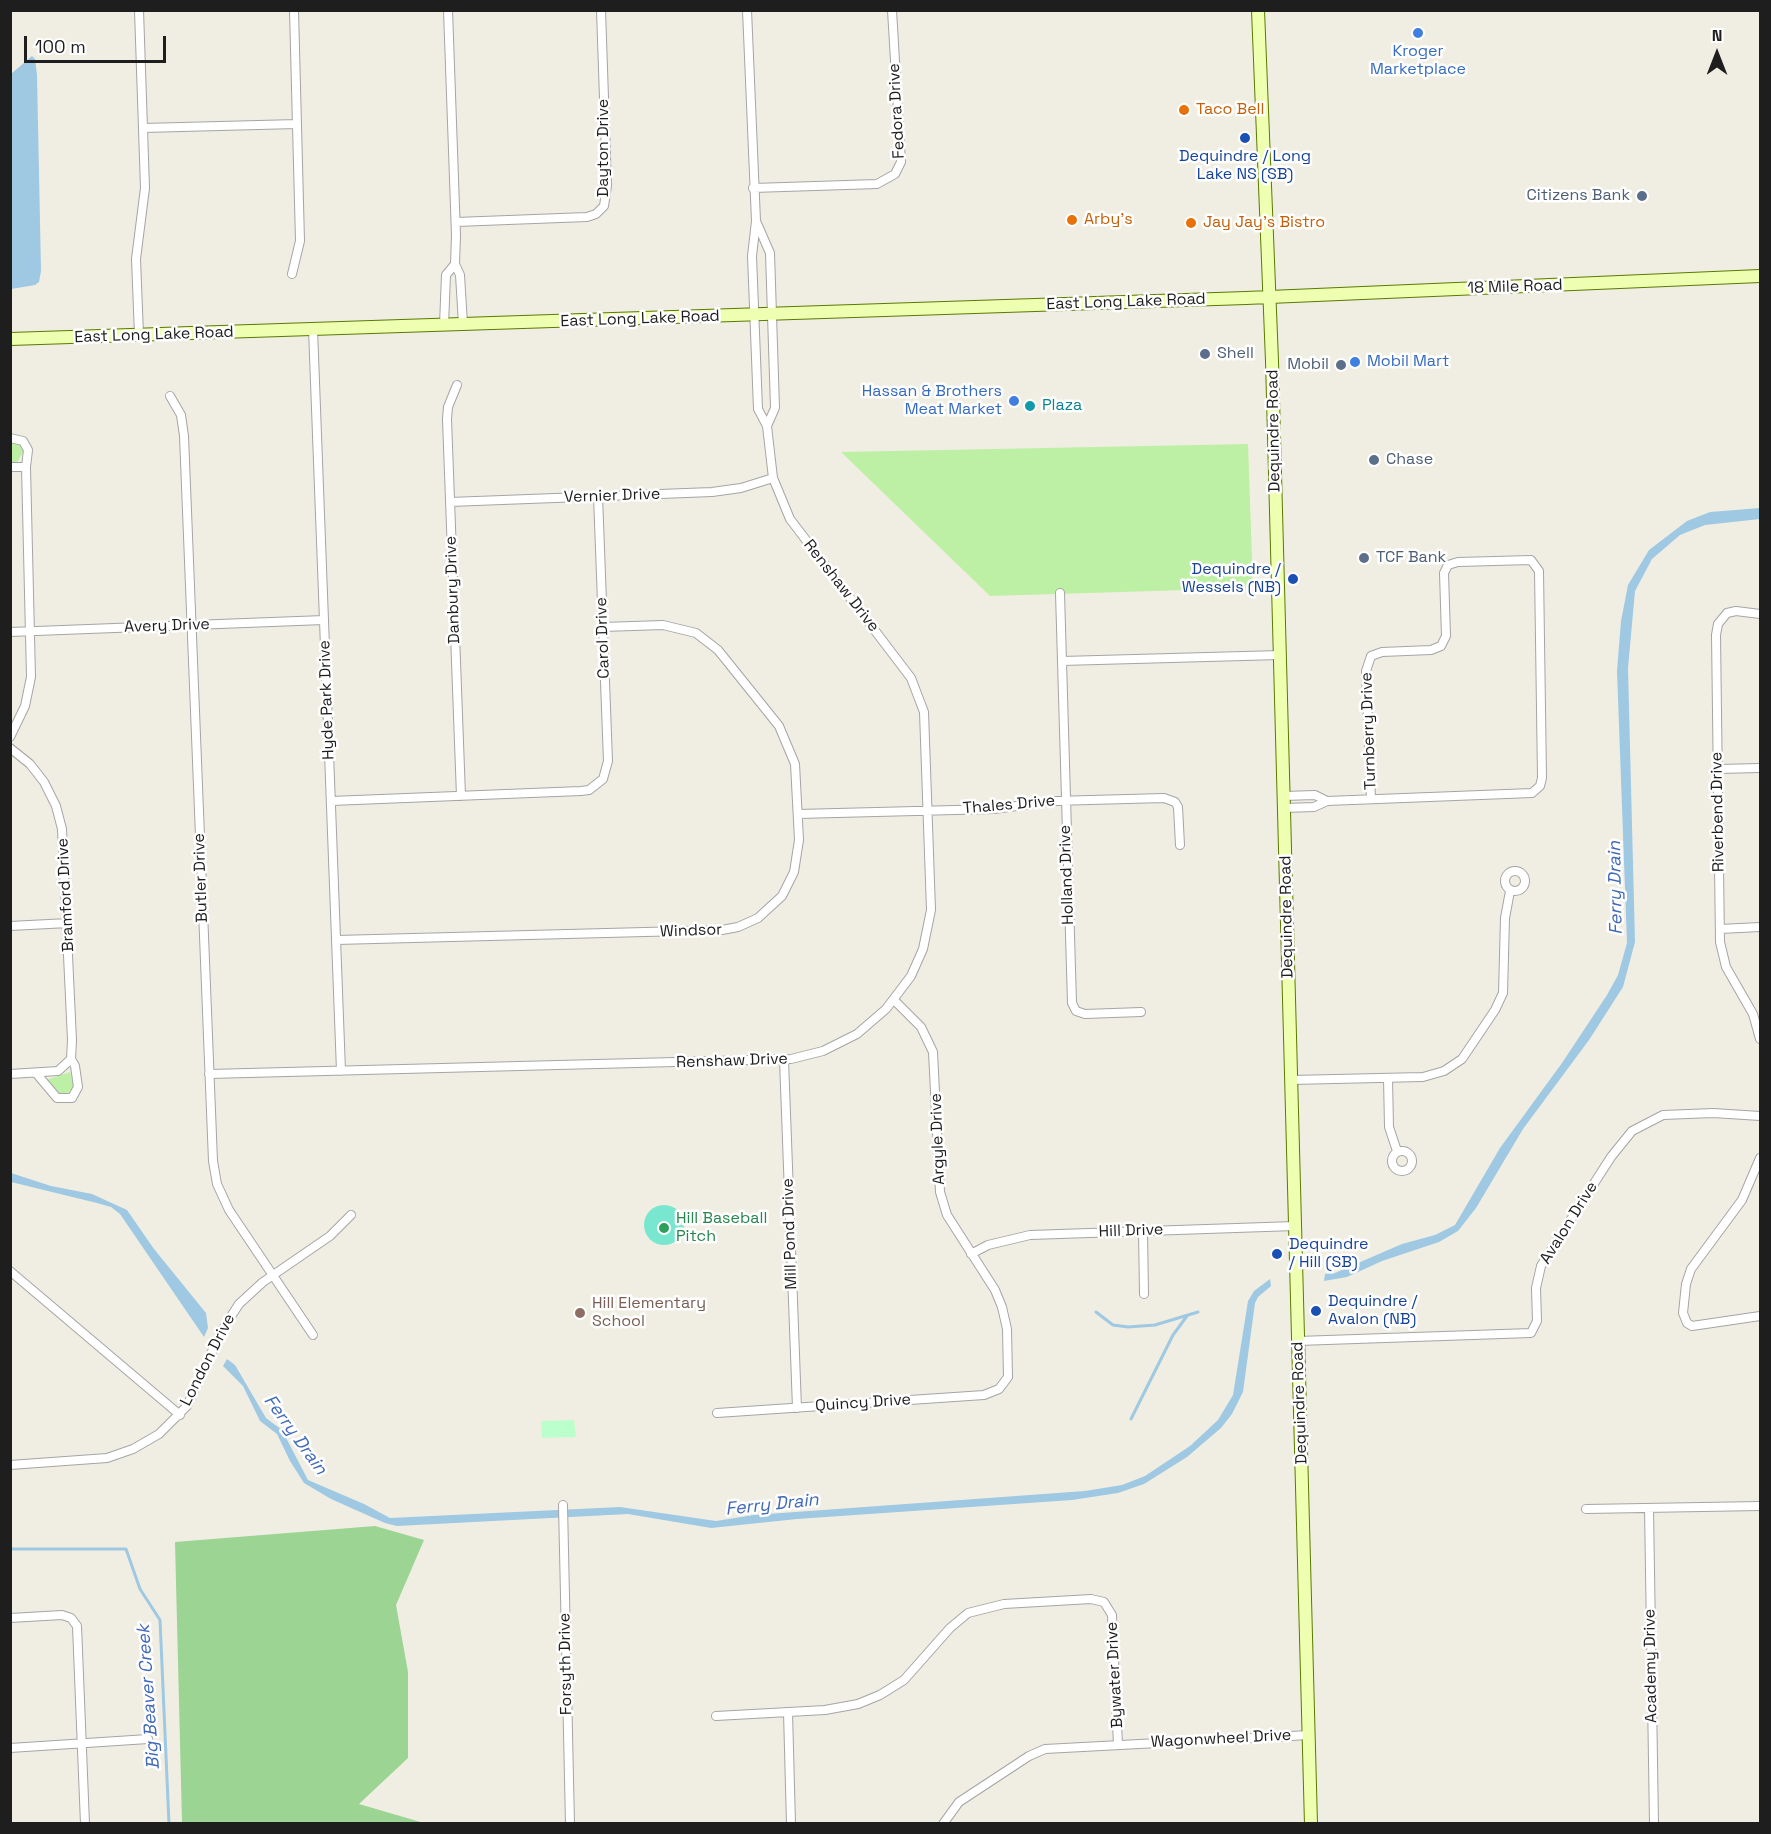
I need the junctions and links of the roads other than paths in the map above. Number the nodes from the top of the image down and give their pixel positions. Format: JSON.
{"nodes":[{"id":1,"x":139,"y":10,"type":"edge"},
{"id":2,"x":294,"y":10,"type":"edge"},
{"id":3,"x":448,"y":10,"type":"edge"},
{"id":4,"x":601,"y":10,"type":"edge"},
{"id":5,"x":747,"y":10,"type":"edge"},
{"id":6,"x":892,"y":10,"type":"edge"},
{"id":7,"x":1258,"y":10,"type":"edge"},
{"id":8,"x":297,"y":124,"type":"junction"},
{"id":9,"x":143,"y":128,"type":"junction"},
{"id":10,"x":753,"y":188,"type":"junction"},
{"id":11,"x":756,"y":221,"type":"junction"},
{"id":12,"x":456,"y":222,"type":"junction"},
{"id":13,"x":455,"y":264,"type":"junction"},
{"id":14,"x":292,"y":274,"type":"dead end"},
{"id":15,"x":1761,"y":276,"type":"edge"},
{"id":16,"x":1270,"y":297,"type":"junction"},
{"id":17,"x":772,"y":314,"type":"junction"},
{"id":18,"x":754,"y":315,"type":"junction"},
{"id":19,"x":463,"y":324,"type":"junction"},
{"id":20,"x":444,"y":325,"type":"junction"},
{"id":21,"x":313,"y":329,"type":"junction"},
{"id":22,"x":139,"y":335,"type":"junction"},
{"id":23,"x":10,"y":339,"type":"edge"},
{"id":24,"x":458,"y":385,"type":"dead end"},
{"id":25,"x":170,"y":396,"type":"dead end"},
{"id":26,"x":767,"y":426,"type":"junction"},
{"id":27,"x":10,"y":438,"type":"edge"},
{"id":28,"x":26,"y":467,"type":"junction"},
{"id":29,"x":10,"y":468,"type":"edge"},
{"id":30,"x":773,"y":478,"type":"junction"},
{"id":31,"x":598,"y":496,"type":"junction"},
{"id":32,"x":450,"y":502,"type":"junction"},
{"id":33,"x":1060,"y":593,"type":"dead end"},
{"id":34,"x":1761,"y":614,"type":"edge"},
{"id":35,"x":324,"y":620,"type":"junction"},
{"id":36,"x":192,"y":625,"type":"junction"},
{"id":37,"x":603,"y":627,"type":"junction"},
{"id":38,"x":31,"y":631,"type":"junction"},
{"id":39,"x":10,"y":632,"type":"edge"},
{"id":40,"x":1280,"y":656,"type":"junction"},
{"id":41,"x":1062,"y":661,"type":"junction"},
{"id":42,"x":10,"y":737,"type":"edge"},
{"id":43,"x":10,"y":748,"type":"edge"},
{"id":44,"x":1761,"y":768,"type":"edge"},
{"id":45,"x":1718,"y":769,"type":"junction"},
{"id":46,"x":461,"y":796,"type":"junction"},
{"id":47,"x":1371,"y":799,"type":"junction"},
{"id":48,"x":331,"y":801,"type":"junction"},
{"id":49,"x":1065,"y":801,"type":"junction"},
{"id":50,"x":1284,"y":802,"type":"junction"},
{"id":51,"x":929,"y":811,"type":"junction"},
{"id":52,"x":798,"y":814,"type":"junction"},
{"id":53,"x":1180,"y":845,"type":"dead end"},
{"id":54,"x":1510,"y":891,"type":"dead end"},
{"id":55,"x":68,"y":923,"type":"junction"},
{"id":56,"x":10,"y":926,"type":"edge"},
{"id":57,"x":1761,"y":927,"type":"edge"},
{"id":58,"x":1720,"y":929,"type":"junction"},
{"id":59,"x":336,"y":940,"type":"junction"},
{"id":60,"x":894,"y":1000,"type":"junction"},
{"id":61,"x":1141,"y":1012,"type":"dead end"},
{"id":62,"x":1761,"y":1039,"type":"edge"},
{"id":63,"x":71,"y":1059,"type":"junction"},
{"id":64,"x":784,"y":1060,"type":"junction"},
{"id":65,"x":341,"y":1071,"type":"junction"},
{"id":66,"x":36,"y":1073,"type":"junction"},
{"id":67,"x":10,"y":1074,"type":"edge"},
{"id":68,"x":209,"y":1074,"type":"junction"},
{"id":69,"x":1388,"y":1078,"type":"junction"},
{"id":70,"x":1291,"y":1080,"type":"junction"},
{"id":71,"x":1761,"y":1116,"type":"edge"},
{"id":72,"x":1397,"y":1151,"type":"dead end"},
{"id":73,"x":1761,"y":1158,"type":"edge"},
{"id":74,"x":351,"y":1215,"type":"dead end"},
{"id":75,"x":1295,"y":1226,"type":"junction"},
{"id":76,"x":1143,"y":1231,"type":"junction"},
{"id":77,"x":971,"y":1254,"type":"junction"},
{"id":78,"x":10,"y":1271,"type":"edge"},
{"id":79,"x":272,"y":1276,"type":"junction"},
{"id":80,"x":1144,"y":1294,"type":"dead end"},
{"id":81,"x":1761,"y":1316,"type":"edge"},
{"id":82,"x":314,"y":1335,"type":"dead end"},
{"id":83,"x":1298,"y":1341,"type":"junction"},
{"id":84,"x":1005,"y":1382,"type":"joint"},
{"id":85,"x":797,"y":1408,"type":"junction"},
{"id":86,"x":717,"y":1413,"type":"dead end"},
{"id":87,"x":180,"y":1415,"type":"junction"},
{"id":88,"x":10,"y":1465,"type":"edge"},
{"id":89,"x":563,"y":1506,"type":"dead end"},
{"id":90,"x":1761,"y":1506,"type":"edge"},
{"id":91,"x":1649,"y":1508,"type":"junction"},
{"id":92,"x":1586,"y":1509,"type":"dead end"},
{"id":93,"x":10,"y":1618,"type":"edge"},
{"id":94,"x":788,"y":1712,"type":"junction"},
{"id":95,"x":716,"y":1716,"type":"dead end"},
{"id":96,"x":1309,"y":1735,"type":"junction"},
{"id":97,"x":148,"y":1739,"type":"dead end"},
{"id":98,"x":82,"y":1743,"type":"junction"},
{"id":99,"x":1118,"y":1744,"type":"junction"},
{"id":100,"x":10,"y":1748,"type":"edge"},
{"id":101,"x":85,"y":1824,"type":"edge"},
{"id":102,"x":570,"y":1824,"type":"edge"},
{"id":103,"x":791,"y":1824,"type":"edge"},
{"id":104,"x":943,"y":1824,"type":"edge"},
{"id":105,"x":1311,"y":1824,"type":"edge"},
{"id":106,"x":1654,"y":1824,"type":"edge"}],
"edges":[{"from":1,"to":9,"type":"street"},
{"from":2,"to":8,"type":"street"},
{"from":3,"to":12,"type":"street"},
{"from":4,"to":12,"type":"street","name":"Dayton Drive"},
{"from":5,"to":10,"type":"street","name":"Renshaw Drive"},
{"from":6,"to":10,"type":"street","name":"Fedora Drive"},
{"from":7,"to":16,"type":"main road","name":"Dequindre Road"},
{"from":8,"to":9,"type":"street"},
{"from":8,"to":14,"type":"street"},
{"from":9,"to":22,"type":"street"},
{"from":10,"to":11,"type":"street","name":"Renshaw Drive"},
{"from":11,"to":17,"type":"street","name":"Renshaw Drive"},
{"from":11,"to":18,"type":"street","name":"Renshaw Drive"},
{"from":12,"to":13,"type":"street"},
{"from":13,"to":19,"type":"street"},
{"from":13,"to":20,"type":"street"},
{"from":15,"to":16,"type":"main road","name":"18 Mile Road"},
{"from":16,"to":17,"type":"main road","name":"East Long Lake Road"},
{"from":16,"to":40,"type":"main road","name":"Dequindre Road"},
{"from":17,"to":18,"type":"main road","name":"East Long Lake Road"},
{"from":17,"to":26,"type":"street","name":"Renshaw Drive"},
{"from":18,"to":19,"type":"main road","name":"East Long Lake Road"},
{"from":18,"to":26,"type":"street","name":"Renshaw Drive"},
{"from":19,"to":20,"type":"main road","name":"East Long Lake Road"},
{"from":20,"to":21,"type":"main road","name":"East Long Lake Road"},
{"from":21,"to":22,"type":"main road","name":"East Long Lake Road"},
{"from":21,"to":35,"type":"street","name":"Hyde Park Drive"},
{"from":22,"to":23,"type":"main road","name":"East Long Lake Road"},
{"from":24,"to":32,"type":"street","name":"Danbury Drive"},
{"from":25,"to":36,"type":"street","name":"Butler Drive"},
{"from":26,"to":30,"type":"street","name":"Renshaw Drive"},
{"from":27,"to":28,"type":"street"},
{"from":28,"to":29,"type":"street"},
{"from":28,"to":38,"type":"street"},
{"from":30,"to":31,"type":"street","name":"Vernier Drive"},
{"from":30,"to":51,"type":"street","name":"Renshaw Drive"},
{"from":31,"to":32,"type":"street","name":"Vernier Drive"},
{"from":31,"to":37,"type":"street","name":"Carol Drive"},
{"from":32,"to":46,"type":"street","name":"Danbury Drive"},
{"from":33,"to":41,"type":"street","name":"Holland Drive"},
{"from":34,"to":45,"type":"street","name":"Riverbend Drive"},
{"from":35,"to":36,"type":"street","name":"Avery Drive"},
{"from":35,"to":48,"type":"street","name":"Hyde Park Drive"},
{"from":36,"to":38,"type":"street","name":"Avery Drive"},
{"from":36,"to":68,"type":"street","name":"Butler Drive"},
{"from":37,"to":46,"type":"street","name":"Carol Drive"},
{"from":37,"to":52,"type":"street","name":"Windsor"},
{"from":38,"to":39,"type":"street","name":"Avery Drive"},
{"from":38,"to":42,"type":"street"},
{"from":40,"to":41,"type":"street"},
{"from":40,"to":50,"type":"main road","name":"Dequindre Road"},
{"from":41,"to":49,"type":"street","name":"Holland Drive"},
{"from":43,"to":55,"type":"street","name":"Bramford Drive"},
{"from":44,"to":45,"type":"street"},
{"from":45,"to":58,"type":"street","name":"Riverbend Drive"},
{"from":46,"to":48,"type":"street"},
{"from":47,"to":47,"type":"street","name":"Turnberry Drive"},
{"from":47,"to":50,"type":"street"},
{"from":48,"to":59,"type":"street","name":"Hyde Park Drive"},
{"from":49,"to":51,"type":"street","name":"Thales Drive"},
{"from":49,"to":53,"type":"street","name":"Thales Drive"},
{"from":49,"to":61,"type":"street","name":"Holland Drive"},
{"from":50,"to":70,"type":"main road","name":"Dequindre Road"},
{"from":51,"to":52,"type":"street","name":"Thales Drive"},
{"from":51,"to":60,"type":"street","name":"Renshaw Drive"},
{"from":52,"to":59,"type":"street","name":"Windsor"},
{"from":54,"to":69,"type":"street"},
{"from":55,"to":56,"type":"street"},
{"from":55,"to":63,"type":"street","name":"Bramford Drive"},
{"from":57,"to":58,"type":"street"},
{"from":58,"to":62,"type":"street","name":"Riverbend Drive"},
{"from":59,"to":65,"type":"street","name":"Hyde Park Drive"},
{"from":60,"to":64,"type":"street","name":"Renshaw Drive"},
{"from":60,"to":77,"type":"street","name":"Argyle Drive"},
{"from":63,"to":66,"type":"street"},
{"from":63,"to":66,"type":"street","name":"Bramford Drive"},
{"from":64,"to":65,"type":"street","name":"Renshaw Drive"},
{"from":64,"to":85,"type":"street","name":"Mill Pond Drive"},
{"from":65,"to":68,"type":"street","name":"Renshaw Drive"},
{"from":66,"to":67,"type":"street"},
{"from":68,"to":79,"type":"street","name":"Butler Drive"},
{"from":69,"to":70,"type":"street"},
{"from":69,"to":72,"type":"street"},
{"from":70,"to":75,"type":"main road","name":"Dequindre Road"},
{"from":71,"to":83,"type":"street","name":"Avalon Drive"},
{"from":73,"to":81,"type":"street"},
{"from":74,"to":79,"type":"street","name":"London Drive"},
{"from":75,"to":76,"type":"street","name":"Hill Drive"},
{"from":75,"to":83,"type":"main road","name":"Dequindre Road"},
{"from":76,"to":77,"type":"street","name":"Hill Drive"},
{"from":76,"to":80,"type":"street"},
{"from":77,"to":84,"type":"street","name":"Argyle Drive"},
{"from":78,"to":87,"type":"street"},
{"from":79,"to":82,"type":"street","name":"Butler Drive"},
{"from":79,"to":87,"type":"street","name":"London Drive"},
{"from":83,"to":96,"type":"main road","name":"Dequindre Road"},
{"from":84,"to":85,"type":"street","name":"Quincy Drive"},
{"from":85,"to":86,"type":"street","name":"Quincy Drive"},
{"from":87,"to":88,"type":"street","name":"London Drive"},
{"from":89,"to":102,"type":"street","name":"Forsyth Drive"},
{"from":90,"to":91,"type":"street"},
{"from":91,"to":92,"type":"street"},
{"from":91,"to":106,"type":"street","name":"Academy Drive"},
{"from":93,"to":98,"type":"street"},
{"from":94,"to":95,"type":"street","name":"Bywater Drive"},
{"from":94,"to":99,"type":"street","name":"Bywater Drive"},
{"from":94,"to":103,"type":"street"},
{"from":96,"to":99,"type":"street","name":"Wagonwheel Drive"},
{"from":96,"to":105,"type":"main road","name":"Dequindre Road"},
{"from":97,"to":98,"type":"street"},
{"from":98,"to":100,"type":"street"},
{"from":98,"to":101,"type":"street"},
{"from":99,"to":104,"type":"street","name":"Wagonwheel Drive"}]}
